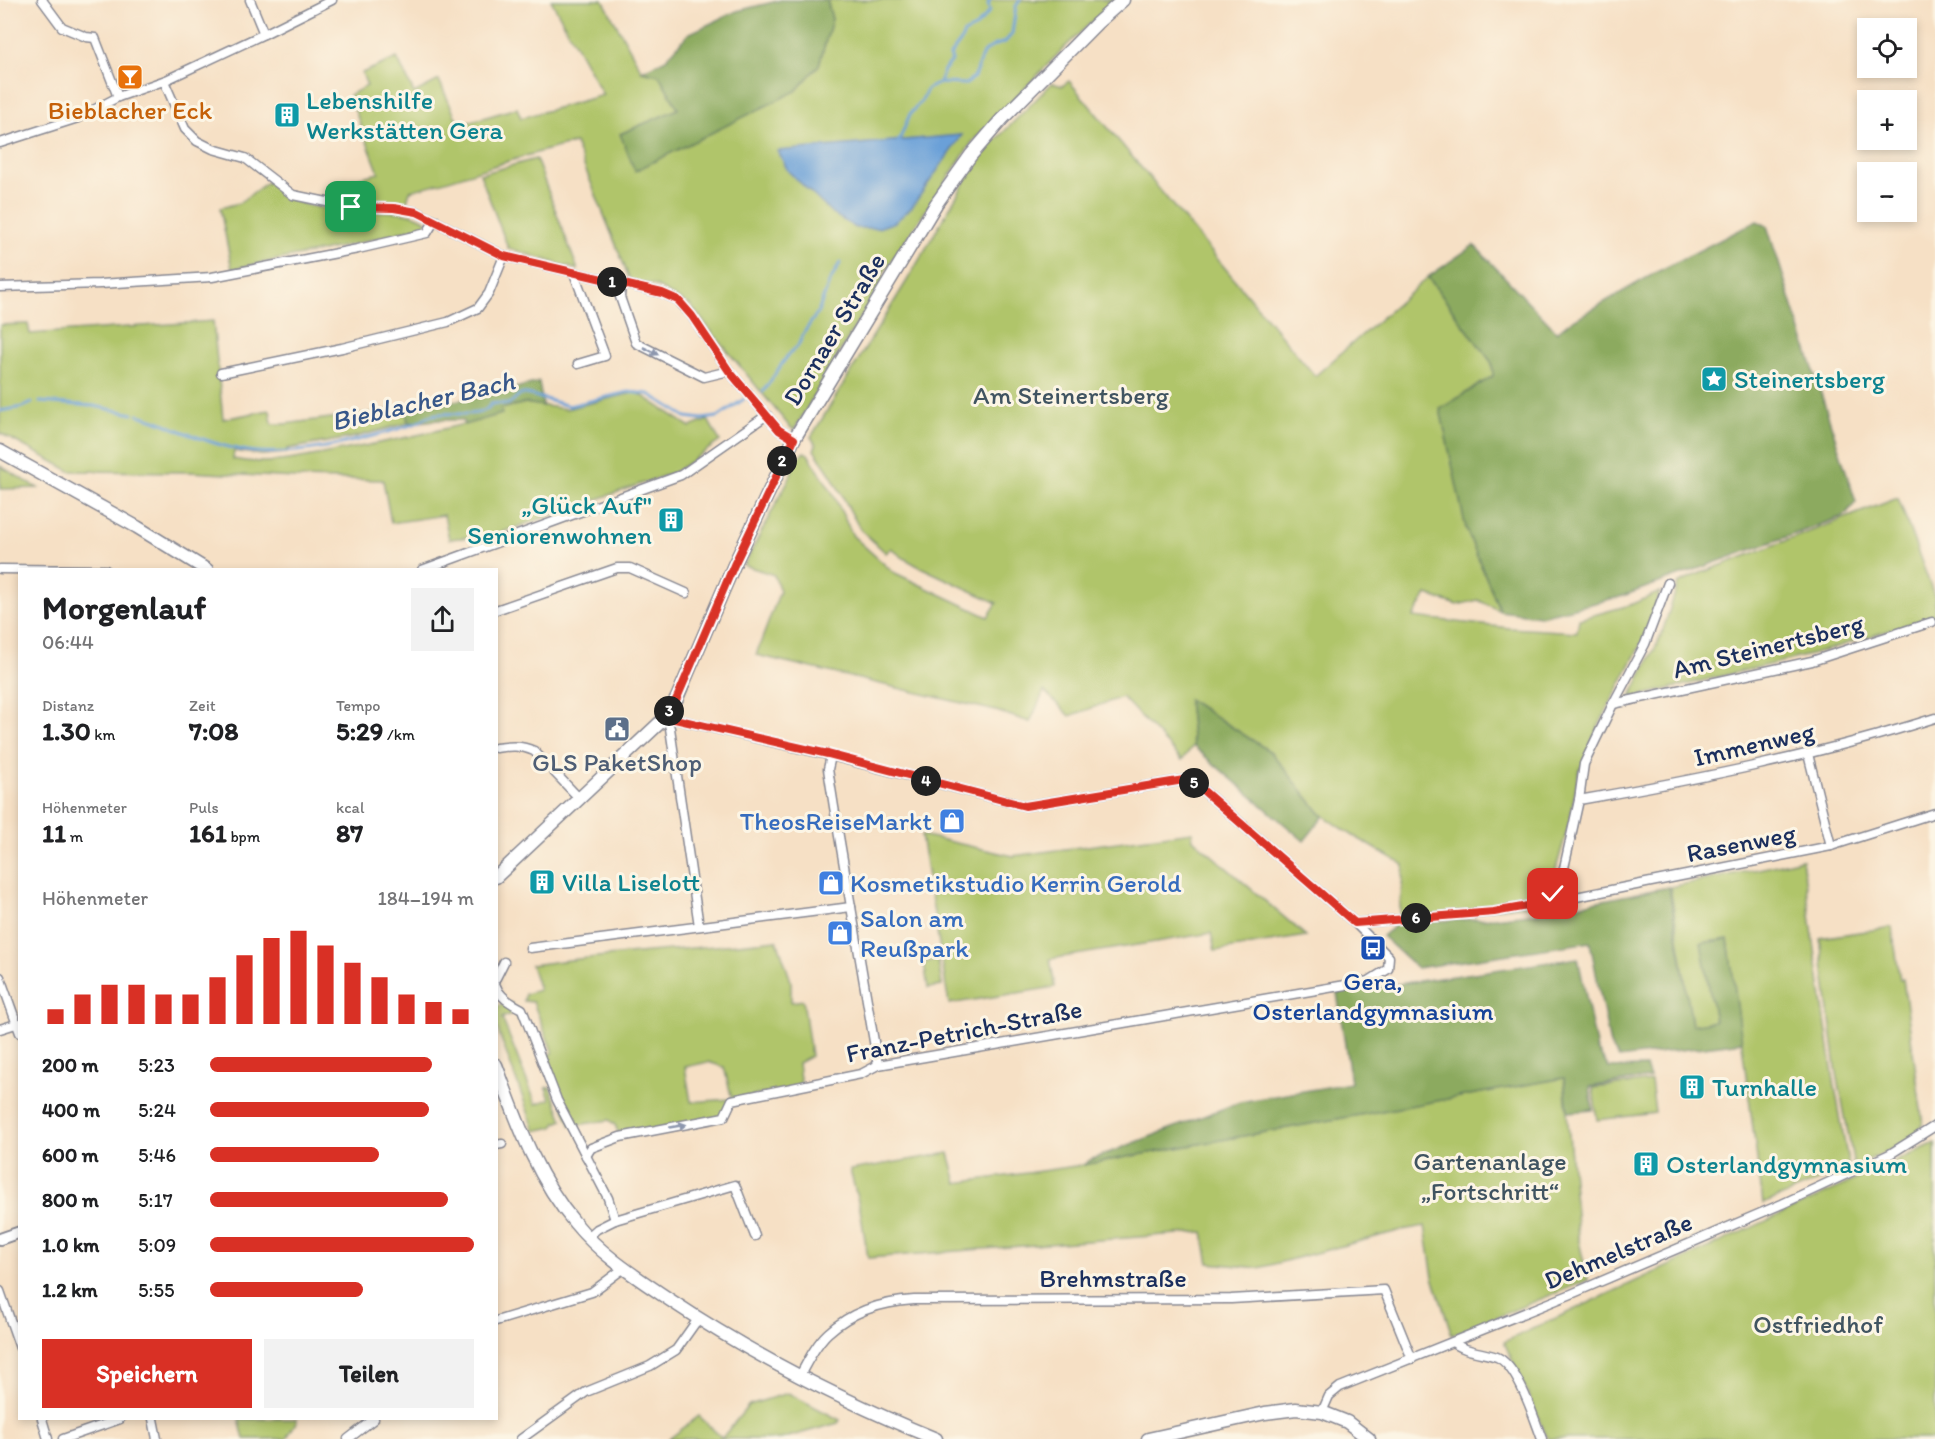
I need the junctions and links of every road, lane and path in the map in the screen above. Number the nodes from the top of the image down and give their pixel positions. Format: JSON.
{"nodes":[{"id":1,"x":42,"y":0,"type":"edge"},
{"id":2,"x":250,"y":0,"type":"edge"},
{"id":3,"x":332,"y":0,"type":"edge"},
{"id":4,"x":1124,"y":0,"type":"edge"},
{"id":5,"x":264,"y":34,"type":"junction"},
{"id":6,"x":164,"y":81,"type":"junction"},
{"id":7,"x":118,"y":98,"type":"junction"},
{"id":8,"x":0,"y":143,"type":"edge"},
{"id":9,"x":435,"y":220,"type":"junction"},
{"id":10,"x":504,"y":256,"type":"junction"},
{"id":11,"x":574,"y":273,"type":"junction"},
{"id":12,"x":621,"y":284,"type":"junction"},
{"id":13,"x":0,"y":287,"type":"edge"},
{"id":14,"x":578,"y":364,"type":"dead end"},
{"id":15,"x":729,"y":371,"type":"junction"},
{"id":16,"x":220,"y":373,"type":"dead end"},
{"id":17,"x":766,"y":415,"type":"junction"},
{"id":18,"x":794,"y":439,"type":"junction"},
{"id":19,"x":0,"y":451,"type":"edge"},
{"id":20,"x":204,"y":568,"type":"edge"},
{"id":21,"x":428,"y":568,"type":"edge"},
{"id":22,"x":0,"y":570,"type":"edge"},
{"id":23,"x":18,"y":570,"type":"edge"},
{"id":24,"x":1668,"y":583,"type":"dead end"},
{"id":25,"x":686,"y":592,"type":"dead end"},
{"id":26,"x":498,"y":609,"type":"edge"},
{"id":27,"x":1932,"y":622,"type":"dead end"},
{"id":28,"x":1613,"y":704,"type":"junction"},
{"id":29,"x":666,"y":717,"type":"junction"},
{"id":30,"x":1935,"y":718,"type":"edge"},
{"id":31,"x":498,"y":748,"type":"edge"},
{"id":32,"x":1808,"y":754,"type":"junction"},
{"id":33,"x":831,"y":756,"type":"junction"},
{"id":34,"x":579,"y":798,"type":"junction"},
{"id":35,"x":1579,"y":800,"type":"junction"},
{"id":36,"x":1935,"y":813,"type":"edge"},
{"id":37,"x":1831,"y":846,"type":"junction"},
{"id":38,"x":498,"y":875,"type":"edge"},
{"id":39,"x":1553,"y":894,"type":"junction"},
{"id":40,"x":851,"y":907,"type":"junction"},
{"id":41,"x":1355,"y":923,"type":"junction"},
{"id":42,"x":699,"y":926,"type":"junction"},
{"id":43,"x":530,"y":948,"type":"dead end"},
{"id":44,"x":504,"y":962,"type":"dead end"},
{"id":45,"x":498,"y":974,"type":"edge"},
{"id":46,"x":0,"y":977,"type":"edge"},
{"id":47,"x":498,"y":992,"type":"edge"},
{"id":48,"x":18,"y":1026,"type":"edge"},
{"id":49,"x":0,"y":1029,"type":"edge"},
{"id":50,"x":878,"y":1065,"type":"junction"},
{"id":51,"x":498,"y":1070,"type":"edge"},
{"id":52,"x":1935,"y":1126,"type":"edge"},
{"id":53,"x":586,"y":1156,"type":"junction"},
{"id":54,"x":615,"y":1220,"type":"junction"},
{"id":55,"x":18,"y":1233,"type":"edge"},
{"id":56,"x":755,"y":1236,"type":"dead end"},
{"id":57,"x":588,"y":1237,"type":"junction"},
{"id":58,"x":0,"y":1239,"type":"edge"},
{"id":59,"x":624,"y":1268,"type":"junction"},
{"id":60,"x":0,"y":1291,"type":"edge"},
{"id":61,"x":698,"y":1319,"type":"junction"},
{"id":62,"x":498,"y":1320,"type":"edge"},
{"id":63,"x":18,"y":1342,"type":"edge"},
{"id":64,"x":1453,"y":1342,"type":"junction"},
{"id":65,"x":1412,"y":1359,"type":"junction"},
{"id":66,"x":799,"y":1377,"type":"junction"},
{"id":67,"x":1322,"y":1412,"type":"junction"},
{"id":68,"x":42,"y":1420,"type":"edge"},
{"id":69,"x":117,"y":1420,"type":"edge"},
{"id":70,"x":153,"y":1420,"type":"edge"},
{"id":71,"x":373,"y":1420,"type":"edge"},
{"id":72,"x":1194,"y":1434,"type":"edge"},
{"id":73,"x":48,"y":1439,"type":"edge"},
{"id":74,"x":63,"y":1439,"type":"edge"},
{"id":75,"x":157,"y":1439,"type":"edge"},
{"id":76,"x":348,"y":1439,"type":"edge"},
{"id":77,"x":521,"y":1439,"type":"edge"},
{"id":78,"x":936,"y":1439,"type":"edge"},
{"id":79,"x":1148,"y":1439,"type":"edge"},
{"id":80,"x":1369,"y":1439,"type":"edge"},
{"id":81,"x":1542,"y":1439,"type":"edge"}],
"edges":[{"from":1,"to":7,"type":"street"},
{"from":2,"to":5,"type":"street"},
{"from":3,"to":5,"type":"street"},
{"from":4,"to":18,"type":"main road","name":"Dornaer Straße"},
{"from":5,"to":6,"type":"street"},
{"from":6,"to":7,"type":"street"},
{"from":6,"to":9,"type":"street"},
{"from":7,"to":8,"type":"street"},
{"from":9,"to":10,"type":"street"},
{"from":9,"to":13,"type":"street"},
{"from":10,"to":11,"type":"street"},
{"from":10,"to":16,"type":"street"},
{"from":11,"to":12,"type":"street"},
{"from":11,"to":14,"type":"street"},
{"from":12,"to":15,"type":"street"},
{"from":12,"to":15,"type":"street","one_way":true},
{"from":15,"to":17,"type":"street"},
{"from":17,"to":18,"type":"street"},
{"from":17,"to":21,"type":"street"},
{"from":18,"to":29,"type":"main road","name":"Dornaer Straße"},
{"from":19,"to":20,"type":"main road"},
{"from":22,"to":23,"type":"street"},
{"from":24,"to":28,"type":"street","name":"Am Steinertsberg"},
{"from":25,"to":26,"type":"street"},
{"from":27,"to":28,"type":"street","name":"Am Steinertsberg"},
{"from":28,"to":35,"type":"street","name":"Am Steinertsberg"},
{"from":29,"to":33,"type":"street"},
{"from":29,"to":34,"type":"main road","name":"Dornaer Straße"},
{"from":29,"to":42,"type":"street"},
{"from":30,"to":32,"type":"street","name":"Immenweg"},
{"from":31,"to":34,"type":"street"},
{"from":32,"to":35,"type":"street","name":"Immenweg"},
{"from":32,"to":37,"type":"street"},
{"from":33,"to":40,"type":"street"},
{"from":33,"to":41,"type":"street"},
{"from":34,"to":38,"type":"main road","name":"Dornaer Straße"},
{"from":35,"to":39,"type":"street","name":"Am Steinertsberg"},
{"from":36,"to":37,"type":"street","name":"Rasenweg"},
{"from":37,"to":39,"type":"street","name":"Rasenweg"},
{"from":39,"to":41,"type":"street"},
{"from":40,"to":42,"type":"street"},
{"from":40,"to":50,"type":"street"},
{"from":41,"to":50,"type":"street","name":"Franz-Petrich-Straße"},
{"from":42,"to":43,"type":"street"},
{"from":44,"to":45,"type":"street"},
{"from":46,"to":48,"type":"street"},
{"from":47,"to":53,"type":"street"},
{"from":48,"to":49,"type":"street"},
{"from":53,"to":50,"type":"street","name":"Franz-Petrich-Straße","one_way":true},
{"from":51,"to":57,"type":"main road"},
{"from":52,"to":64,"type":"street","name":"Dehmelstraße"},
{"from":53,"to":54,"type":"street"},
{"from":54,"to":56,"type":"street"},
{"from":54,"to":57,"type":"street"},
{"from":55,"to":58,"type":"street"},
{"from":57,"to":59,"type":"main road"},
{"from":59,"to":61,"type":"main road"},
{"from":59,"to":62,"type":"street"},
{"from":60,"to":63,"type":"street"},
{"from":61,"to":66,"type":"main road"},
{"from":61,"to":77,"type":"street"},
{"from":64,"to":65,"type":"street","name":"Dehmelstraße"},
{"from":64,"to":81,"type":"street"},
{"from":65,"to":66,"type":"street","name":"Brehmstraße"},
{"from":65,"to":67,"type":"street","name":"Dehmelstraße"},
{"from":66,"to":78,"type":"main road"},
{"from":67,"to":72,"type":"main road"},
{"from":67,"to":80,"type":"main road"},
{"from":68,"to":73,"type":"street"},
{"from":69,"to":74,"type":"street"},
{"from":70,"to":75,"type":"street"},
{"from":71,"to":76,"type":"street"},
{"from":72,"to":79,"type":"main road"}]}
